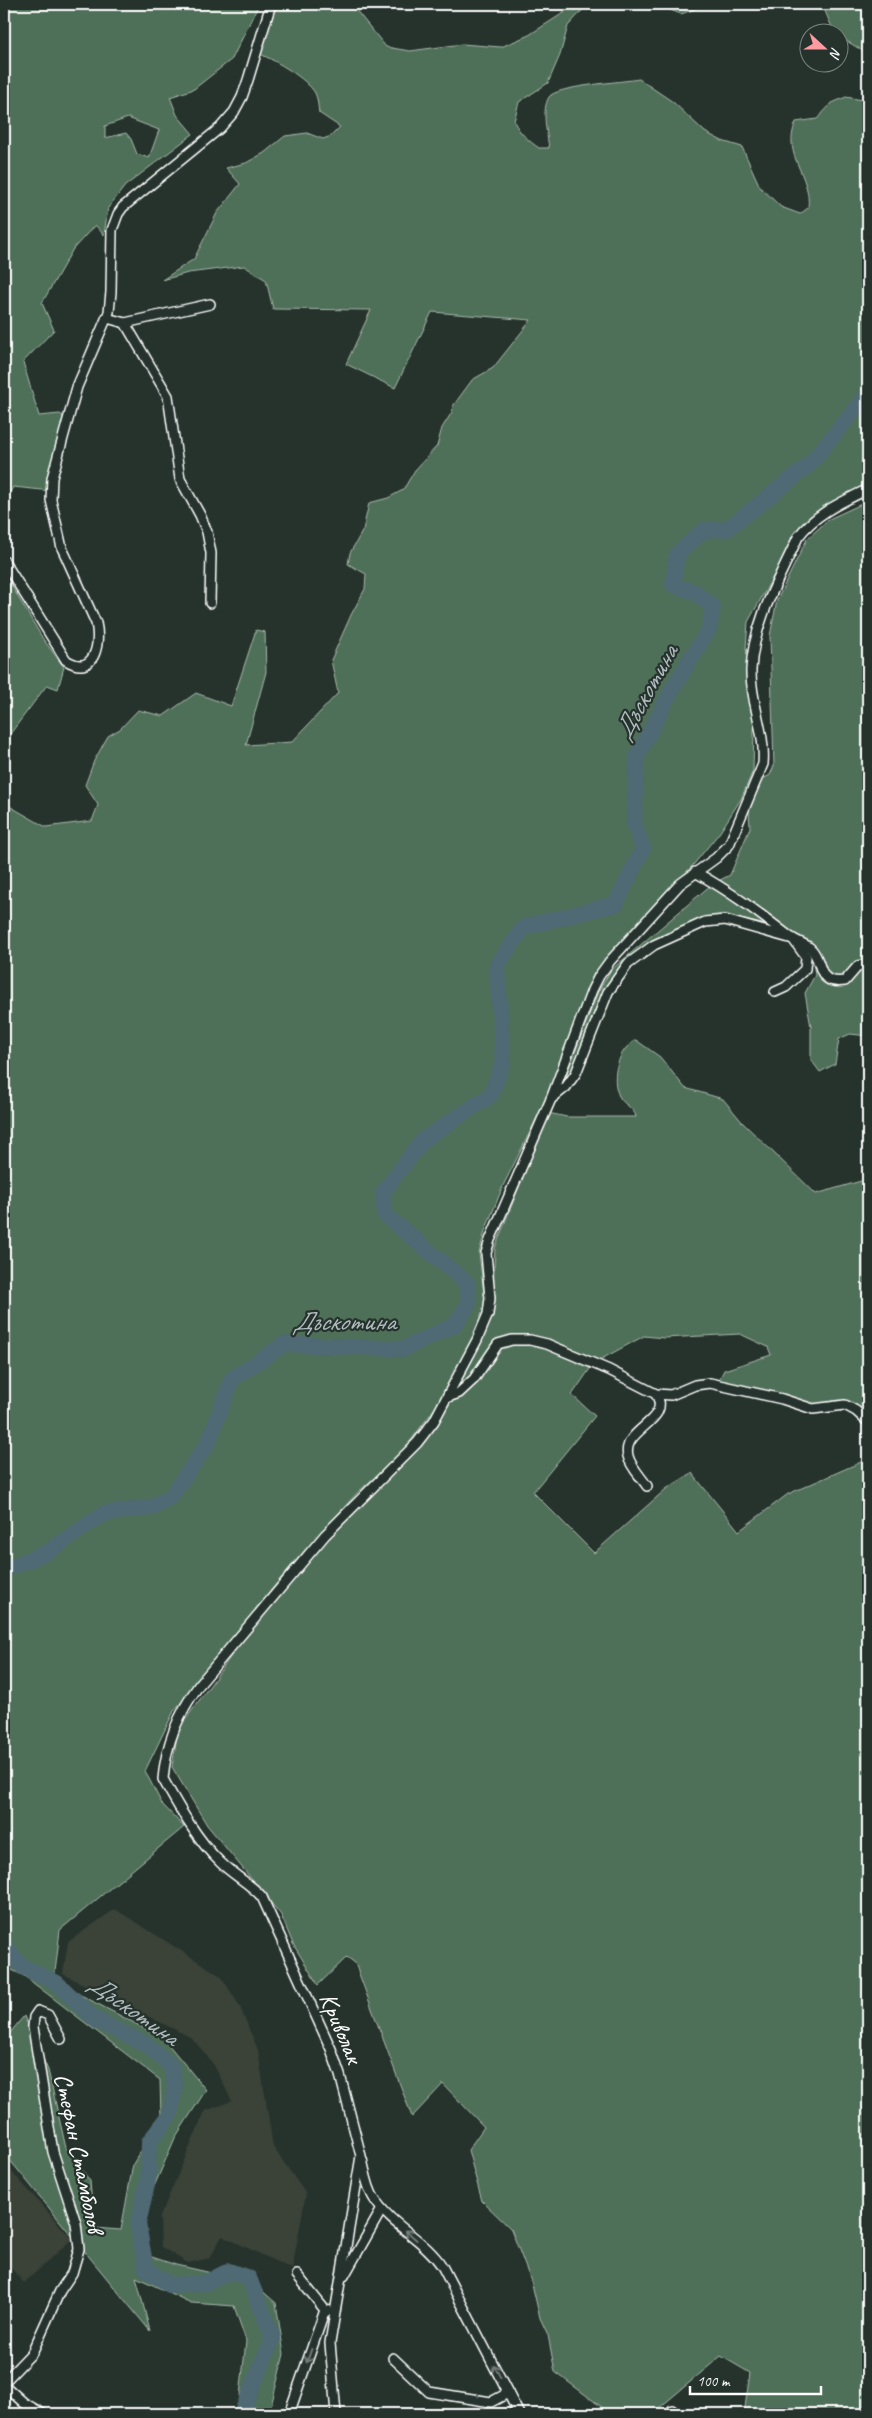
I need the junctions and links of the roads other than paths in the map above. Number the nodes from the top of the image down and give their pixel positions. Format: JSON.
{"nodes":[{"id":1,"x":271,"y":4,"type":"edge"},
{"id":2,"x":210,"y":304,"type":"dead end"},
{"id":3,"x":107,"y":318,"type":"junction"},
{"id":4,"x":125,"y":323,"type":"junction"},
{"id":5,"x":868,"y":489,"type":"edge"},
{"id":6,"x":4,"y":561,"type":"edge"},
{"id":7,"x":210,"y":603,"type":"dead end"},
{"id":8,"x":695,"y":872,"type":"junction"},
{"id":9,"x":793,"y":939,"type":"junction"},
{"id":10,"x":868,"y":964,"type":"edge"},
{"id":11,"x":775,"y":992,"type":"dead end"},
{"id":12,"x":551,"y":1099,"type":"junction"},
{"id":13,"x":656,"y":1394,"type":"junction"},
{"id":14,"x":448,"y":1397,"type":"junction"},
{"id":15,"x":868,"y":1422,"type":"edge"},
{"id":16,"x":647,"y":1486,"type":"dead end"},
{"id":17,"x":61,"y":2039,"type":"dead end"},
{"id":18,"x":361,"y":2156,"type":"junction"},
{"id":19,"x":382,"y":2209,"type":"junction"},
{"id":20,"x":298,"y":2275,"type":"dead end"},
{"id":21,"x":340,"y":2282,"type":"junction"},
{"id":22,"x":325,"y":2310,"type":"junction"},
{"id":23,"x":336,"y":2312,"type":"junction"},
{"id":24,"x":394,"y":2358,"type":"dead end"},
{"id":25,"x":4,"y":2384,"type":"edge"},
{"id":26,"x":508,"y":2393,"type":"junction"},
{"id":27,"x":43,"y":2414,"type":"edge"},
{"id":28,"x":289,"y":2414,"type":"edge"},
{"id":29,"x":336,"y":2414,"type":"edge"},
{"id":30,"x":519,"y":2414,"type":"edge"}],
"edges":[{"from":1,"to":3,"type":"street"},
{"from":2,"to":4,"type":"street"},
{"from":3,"to":4,"type":"street"},
{"from":3,"to":6,"type":"street"},
{"from":4,"to":7,"type":"street"},
{"from":5,"to":8,"type":"street","name":"Криволак"},
{"from":8,"to":9,"type":"street"},
{"from":8,"to":12,"type":"street","name":"Криволак"},
{"from":9,"to":10,"type":"street"},
{"from":9,"to":11,"type":"street"},
{"from":9,"to":12,"type":"street"},
{"from":12,"to":14,"type":"street","name":"Криволак"},
{"from":13,"to":14,"type":"street"},
{"from":13,"to":15,"type":"street"},
{"from":13,"to":16,"type":"street"},
{"from":14,"to":18,"type":"street","name":"Криволак"},
{"from":17,"to":25,"type":"street","name":"Стефан Стамболов"},
{"from":18,"to":19,"type":"street"},
{"from":18,"to":21,"type":"street","name":"Криволак"},
{"from":19,"to":21,"type":"street"},
{"from":26,"to":19,"type":"street","one_way":true},
{"from":20,"to":22,"type":"street"},
{"from":21,"to":23,"type":"street","name":"Криволак"},
{"from":22,"to":23,"type":"street"},
{"from":22,"to":28,"type":"street","one_way":true},
{"from":23,"to":29,"type":"street","name":"Криволак"},
{"from":24,"to":26,"type":"street"},
{"from":25,"to":27,"type":"street"},
{"from":26,"to":30,"type":"street"}]}
